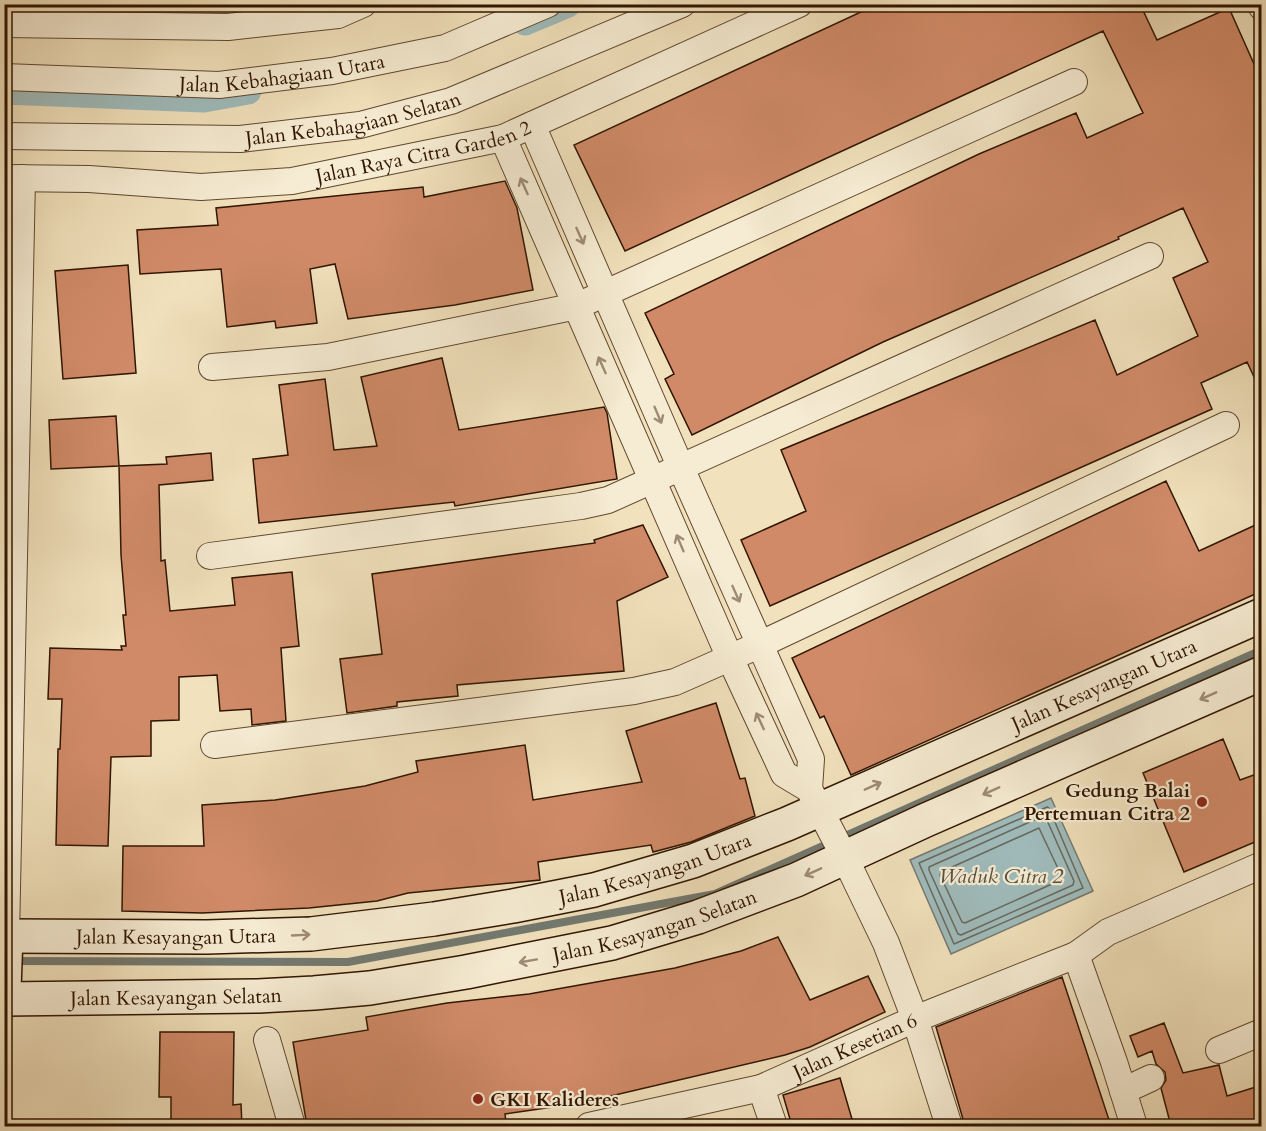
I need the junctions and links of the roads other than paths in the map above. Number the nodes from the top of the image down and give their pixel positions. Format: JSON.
{"nodes":[{"id":1,"x":363,"y":4,"type":"edge"},
{"id":2,"x":548,"y":4,"type":"edge"},
{"id":3,"x":682,"y":4,"type":"edge"},
{"id":4,"x":799,"y":4,"type":"edge"},
{"id":5,"x":4,"y":24,"type":"edge"},
{"id":6,"x":4,"y":77,"type":"edge"},
{"id":7,"x":1074,"y":82,"type":"dead end"},
{"id":8,"x":531,"y":125,"type":"junction"},
{"id":9,"x":4,"y":136,"type":"edge"},
{"id":10,"x":503,"y":138,"type":"junction"},
{"id":11,"x":14,"y":178,"type":"edge"},
{"id":12,"x":1150,"y":256,"type":"dead end"},
{"id":13,"x":605,"y":294,"type":"junction"},
{"id":14,"x":577,"y":306,"type":"junction"},
{"id":15,"x":12,"y":341,"type":"edge"},
{"id":16,"x":212,"y":367,"type":"dead end"},
{"id":17,"x":1226,"y":425,"type":"dead end"},
{"id":18,"x":681,"y":468,"type":"junction"},
{"id":19,"x":654,"y":481,"type":"junction"},
{"id":20,"x":210,"y":556,"type":"dead end"},
{"id":21,"x":1262,"y":615,"type":"edge"},
{"id":22,"x":759,"y":645,"type":"junction"},
{"id":23,"x":730,"y":658,"type":"junction"},
{"id":24,"x":1262,"y":673,"type":"edge"},
{"id":25,"x":214,"y":745,"type":"dead end"},
{"id":26,"x":7,"y":763,"type":"edge"},
{"id":27,"x":818,"y":805,"type":"junction"},
{"id":28,"x":842,"y":853,"type":"junction"},
{"id":29,"x":1262,"y":865,"type":"edge"},
{"id":30,"x":6,"y":939,"type":"edge"},
{"id":31,"x":1076,"y":955,"type":"junction"},
{"id":32,"x":4,"y":989,"type":"edge"},
{"id":33,"x":4,"y":999,"type":"edge"},
{"id":34,"x":915,"y":1019,"type":"junction"},
{"id":35,"x":1262,"y":1032,"type":"edge"},
{"id":36,"x":267,"y":1040,"type":"dead end"},
{"id":37,"x":1219,"y":1050,"type":"dead end"},
{"id":38,"x":1151,"y":1078,"type":"dead end"},
{"id":39,"x":761,"y":1088,"type":"junction"},
{"id":40,"x":1123,"y":1091,"type":"junction"},
{"id":41,"x":616,"y":1124,"type":"edge"},
{"id":42,"x":292,"y":1126,"type":"edge"},
{"id":43,"x":589,"y":1126,"type":"edge"},
{"id":44,"x":774,"y":1126,"type":"edge"},
{"id":45,"x":949,"y":1126,"type":"edge"},
{"id":46,"x":1134,"y":1126,"type":"edge"}],
"edges":[{"from":1,"to":5,"type":"street"},
{"from":2,"to":6,"type":"street","name":"Jalan Kebahagiaan Utara"},
{"from":3,"to":9,"type":"street","name":"Jalan Kebahagiaan Selatan"},
{"from":4,"to":8,"type":"street","name":"Jalan Raya Citra Garden 2"},
{"from":7,"to":13,"type":"street"},
{"from":8,"to":10,"type":"street","name":"Jalan Raya Citra Garden 2"},
{"from":8,"to":13,"type":"street","one_way":true},
{"from":10,"to":11,"type":"street","name":"Jalan Raya Citra Garden 2"},
{"from":14,"to":10,"type":"street","one_way":true},
{"from":11,"to":15,"type":"street","name":"Jalan Raya Citra Garden 2"},
{"from":12,"to":18,"type":"street"},
{"from":13,"to":14,"type":"street"},
{"from":13,"to":18,"type":"street","one_way":true},
{"from":14,"to":16,"type":"street"},
{"from":19,"to":14,"type":"street","one_way":true},
{"from":15,"to":26,"type":"street","name":"Jalan Raya Citra Garden 2"},
{"from":17,"to":22,"type":"street"},
{"from":18,"to":19,"type":"street"},
{"from":18,"to":22,"type":"street","one_way":true},
{"from":19,"to":20,"type":"street"},
{"from":23,"to":19,"type":"street","one_way":true},
{"from":27,"to":21,"type":"street","name":"Jalan Kesayangan Utara","one_way":true},
{"from":22,"to":23,"type":"street"},
{"from":22,"to":27,"type":"street"},
{"from":23,"to":25,"type":"street"},
{"from":27,"to":23,"type":"street","one_way":true},
{"from":24,"to":28,"type":"street","name":"Jalan Kesayangan Selatan","one_way":true},
{"from":26,"to":30,"type":"street","name":"Jalan Raya Citra Garden 2"},
{"from":27,"to":28,"type":"street"},
{"from":30,"to":27,"type":"street","name":"Jalan Kesayangan Utara","one_way":true},
{"from":28,"to":33,"type":"street","name":"Jalan Kesayangan Selatan","one_way":true},
{"from":28,"to":34,"type":"street"},
{"from":29,"to":31,"type":"street","name":"Jalan Kesetian 6"},
{"from":30,"to":32,"type":"street","name":"Jalan Raya Citra Garden 2"},
{"from":31,"to":34,"type":"street","name":"Jalan Kesetian 6"},
{"from":31,"to":40,"type":"street"},
{"from":34,"to":39,"type":"street","name":"Jalan Kesetian 6"},
{"from":34,"to":45,"type":"street"},
{"from":35,"to":37,"type":"street"},
{"from":36,"to":42,"type":"street"},
{"from":38,"to":40,"type":"street"},
{"from":39,"to":41,"type":"street","name":"Jalan Kesetian 6"},
{"from":39,"to":44,"type":"street"},
{"from":40,"to":46,"type":"street"},
{"from":41,"to":43,"type":"street","name":"Jalan Kesetian 6"}]}
